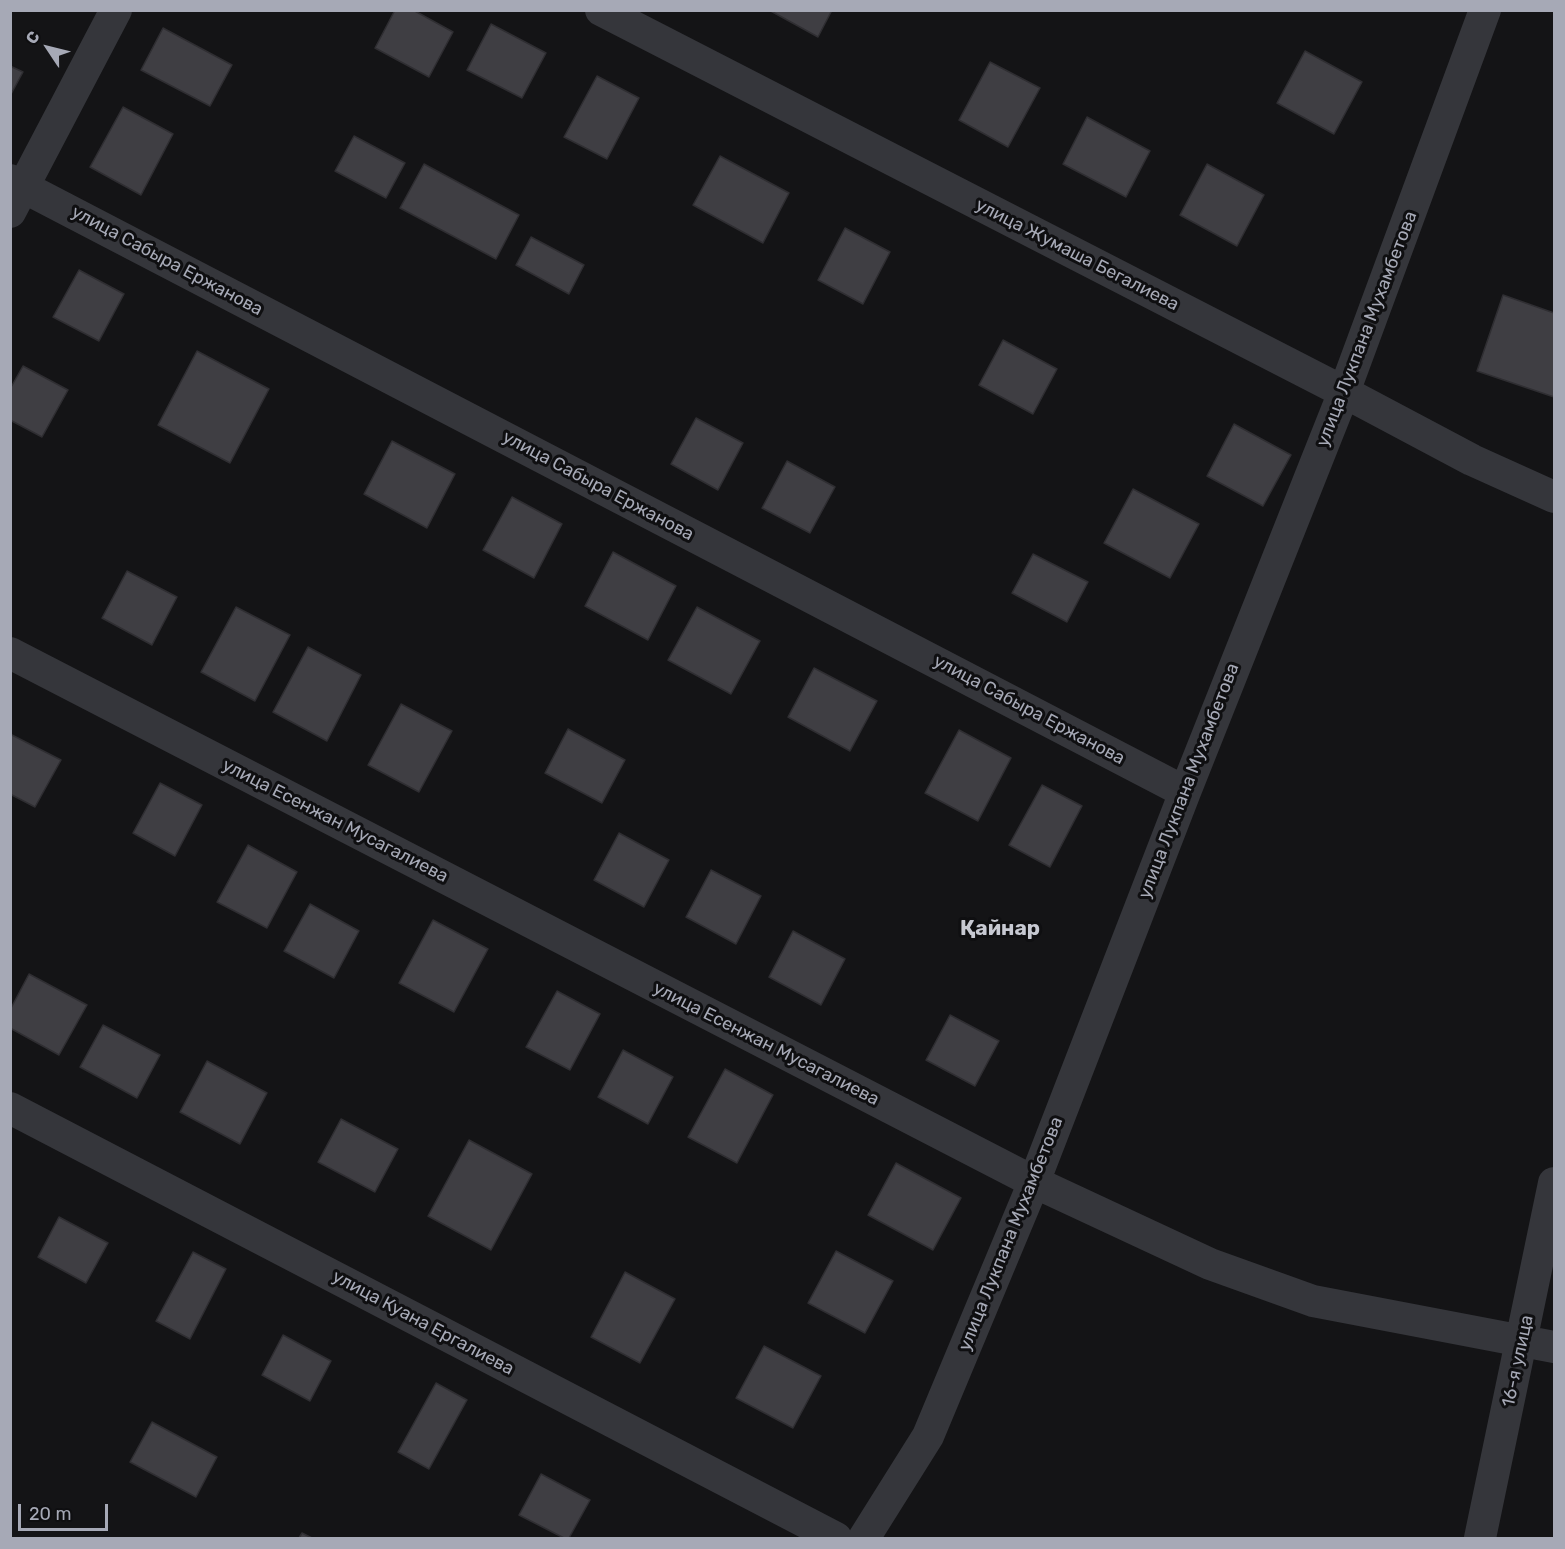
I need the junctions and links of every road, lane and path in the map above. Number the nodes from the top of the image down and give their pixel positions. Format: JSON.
{"nodes":[{"id":1,"x":116,"y":10,"type":"edge"},
{"id":2,"x":601,"y":10,"type":"edge"},
{"id":3,"x":1485,"y":10,"type":"edge"},
{"id":4,"x":15,"y":193,"type":"edge"},
{"id":5,"x":1344,"y":392,"type":"junction"},
{"id":6,"x":1554,"y":497,"type":"edge"},
{"id":7,"x":10,"y":653,"type":"edge"},
{"id":8,"x":1185,"y":792,"type":"junction"},
{"id":9,"x":10,"y":1108,"type":"edge"},
{"id":10,"x":1034,"y":1182,"type":"junction"},
{"id":11,"x":1554,"y":1183,"type":"edge"},
{"id":12,"x":1523,"y":1340,"type":"junction"},
{"id":13,"x":1554,"y":1347,"type":"edge"},
{"id":14,"x":836,"y":1539,"type":"edge"},
{"id":15,"x":864,"y":1539,"type":"edge"},
{"id":16,"x":1480,"y":1539,"type":"edge"}],
"edges":[{"from":1,"to":4,"type":"street"},
{"from":2,"to":5,"type":"street","name":"улица Жумаша Бегалиева"},
{"from":3,"to":5,"type":"street","name":"улица Лукпана Мухамбетова"},
{"from":4,"to":8,"type":"street","name":"улица Сабыра Ержанова"},
{"from":5,"to":6,"type":"street","name":"улица Жумаша Бегалиева"},
{"from":5,"to":8,"type":"street","name":"улица Лукпана Мухамбетова"},
{"from":7,"to":10,"type":"street","name":"улица Есенжан Мусагалиева"},
{"from":8,"to":10,"type":"street","name":"улица Лукпана Мухамбетова"},
{"from":9,"to":14,"type":"street","name":"улица Куана Ергалиева"},
{"from":10,"to":12,"type":"street","name":"улица Есенжан Мусагалиева"},
{"from":10,"to":15,"type":"street","name":"улица Лукпана Мухамбетова"},
{"from":11,"to":12,"type":"street","name":"16-я улица"},
{"from":12,"to":13,"type":"street","name":"улица Есенжан Мусагалиева"},
{"from":12,"to":16,"type":"street","name":"16-я улица"}]}
